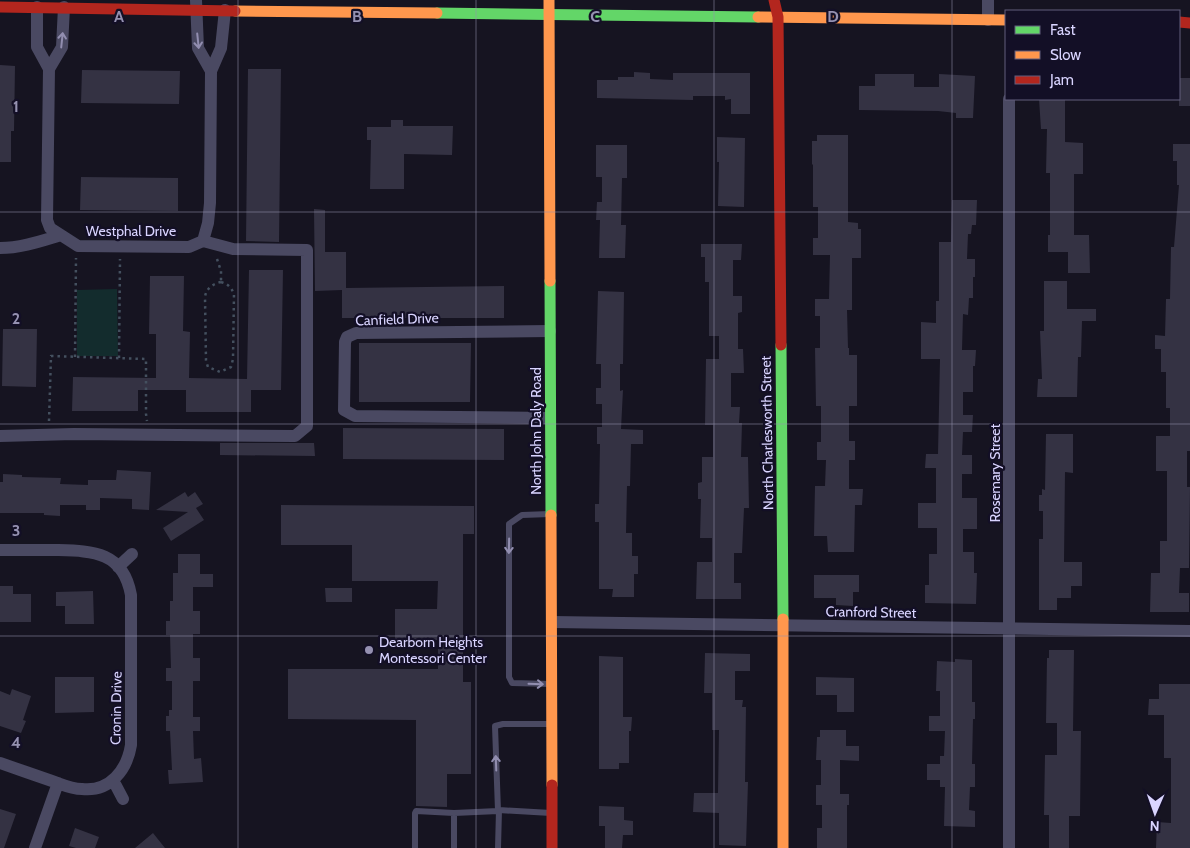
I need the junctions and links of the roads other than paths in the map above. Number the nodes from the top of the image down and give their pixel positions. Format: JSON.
{"nodes":[{"id":1,"x":550,"y":0,"type":"edge"},
{"id":2,"x":774,"y":0,"type":"edge"},
{"id":3,"x":988,"y":0,"type":"edge"},
{"id":4,"x":5,"y":4,"type":"edge"},
{"id":5,"x":196,"y":5,"type":"edge"},
{"id":6,"x":370,"y":6,"type":"edge"},
{"id":7,"x":37,"y":7,"type":"junction"},
{"id":8,"x":64,"y":7,"type":"junction"},
{"id":9,"x":225,"y":10,"type":"junction"},
{"id":10,"x":550,"y":15,"type":"junction"},
{"id":11,"x":778,"y":17,"type":"junction"},
{"id":12,"x":988,"y":20,"type":"junction"},
{"id":13,"x":1005,"y":20,"type":"edge"},
{"id":14,"x":49,"y":69,"type":"junction"},
{"id":15,"x":211,"y":71,"type":"junction"},
{"id":16,"x":1009,"y":100,"type":"edge"},
{"id":17,"x":61,"y":235,"type":"junction"},
{"id":18,"x":203,"y":241,"type":"junction"},
{"id":19,"x":0,"y":248,"type":"edge"},
{"id":20,"x":550,"y":331,"type":"junction"},
{"id":21,"x":550,"y":418,"type":"junction"},
{"id":22,"x":0,"y":436,"type":"edge"},
{"id":23,"x":551,"y":514,"type":"junction"},
{"id":24,"x":0,"y":550,"type":"edge"},
{"id":25,"x":132,"y":554,"type":"dead end"},
{"id":26,"x":118,"y":566,"type":"junction"},
{"id":27,"x":552,"y":622,"type":"junction"},
{"id":28,"x":783,"y":625,"type":"junction"},
{"id":29,"x":1010,"y":628,"type":"junction"},
{"id":30,"x":1190,"y":631,"type":"edge"},
{"id":31,"x":552,"y":684,"type":"junction"},
{"id":32,"x":552,"y":724,"type":"junction"},
{"id":33,"x":0,"y":763,"type":"edge"},
{"id":34,"x":113,"y":780,"type":"junction"},
{"id":35,"x":58,"y":783,"type":"junction"},
{"id":36,"x":124,"y":799,"type":"dead end"},
{"id":37,"x":498,"y":811,"type":"junction"},
{"id":38,"x":454,"y":813,"type":"junction"},
{"id":39,"x":552,"y":813,"type":"junction"},
{"id":40,"x":35,"y":848,"type":"edge"},
{"id":41,"x":415,"y":848,"type":"edge"},
{"id":42,"x":454,"y":848,"type":"edge"},
{"id":43,"x":498,"y":848,"type":"edge"},
{"id":44,"x":552,"y":848,"type":"edge"},
{"id":45,"x":783,"y":848,"type":"edge"},
{"id":46,"x":1010,"y":848,"type":"edge"}],
"edges":[{"from":1,"to":10,"type":"street","name":"North John Daly Road"},
{"from":2,"to":11,"type":"street","name":"North Charlesworth Street"},
{"from":3,"to":12,"type":"street"},
{"from":4,"to":7,"type":"street"},
{"from":5,"to":8,"type":"street"},
{"from":5,"to":9,"type":"street"},
{"from":5,"to":15,"type":"street","one_way":true},
{"from":6,"to":9,"type":"street"},
{"from":6,"to":10,"type":"street"},
{"from":7,"to":8,"type":"street"},
{"from":7,"to":14,"type":"street","name":"Westphal Drive"},
{"from":14,"to":8,"type":"street","name":"Westphal Drive","one_way":true},
{"from":9,"to":15,"type":"street"},
{"from":10,"to":11,"type":"street"},
{"from":10,"to":20,"type":"street","name":"North John Daly Road"},
{"from":11,"to":12,"type":"street"},
{"from":11,"to":28,"type":"street","name":"North Charlesworth Street"},
{"from":12,"to":13,"type":"street"},
{"from":14,"to":17,"type":"street","name":"Westphal Drive"},
{"from":15,"to":18,"type":"street"},
{"from":16,"to":29,"type":"street","name":"Rosemary Street"},
{"from":17,"to":18,"type":"street","name":"Westphal Drive"},
{"from":17,"to":19,"type":"street"},
{"from":18,"to":22,"type":"street"},
{"from":20,"to":21,"type":"street","name":"North John Daly Road"},
{"from":20,"to":21,"type":"street","name":"Canfield Drive"},
{"from":21,"to":23,"type":"street","name":"North John Daly Road"},
{"from":23,"to":27,"type":"street","name":"North John Daly Road"},
{"from":23,"to":31,"type":"lane","one_way":true},
{"from":24,"to":26,"type":"street"},
{"from":25,"to":26,"type":"street"},
{"from":26,"to":34,"type":"street","name":"Cronin Drive"},
{"from":27,"to":28,"type":"street","name":"Cranford Street"},
{"from":27,"to":31,"type":"street","name":"North John Daly Road"},
{"from":28,"to":29,"type":"street","name":"Cranford Street"},
{"from":28,"to":45,"type":"street","name":"North Charlesworth Street"},
{"from":29,"to":30,"type":"street","name":"Cranford Street"},
{"from":29,"to":46,"type":"street","name":"Rosemary Street"},
{"from":31,"to":32,"type":"street","name":"North John Daly Road"},
{"from":37,"to":32,"type":"lane","one_way":true},
{"from":32,"to":39,"type":"street","name":"North John Daly Road"},
{"from":33,"to":35,"type":"street"},
{"from":34,"to":35,"type":"street"},
{"from":34,"to":36,"type":"street"},
{"from":35,"to":40,"type":"street"},
{"from":37,"to":38,"type":"lane"},
{"from":37,"to":39,"type":"lane"},
{"from":37,"to":43,"type":"lane"},
{"from":38,"to":41,"type":"lane"},
{"from":38,"to":42,"type":"lane"},
{"from":39,"to":44,"type":"street","name":"North John Daly Road"}]}
